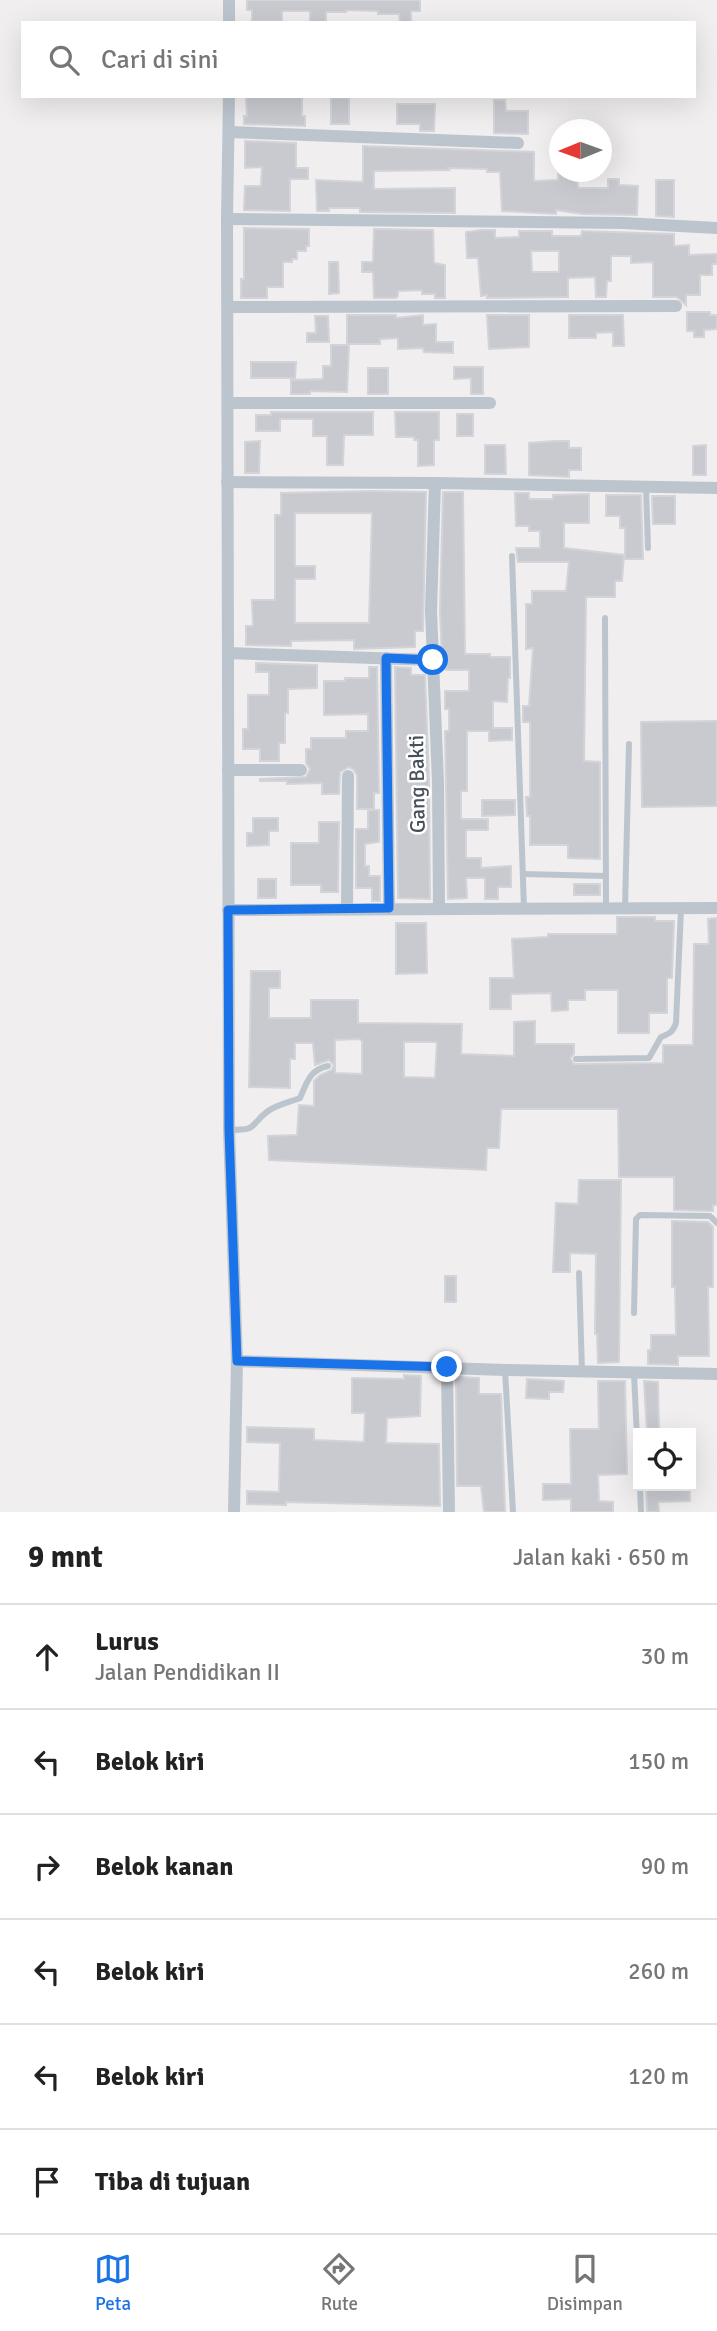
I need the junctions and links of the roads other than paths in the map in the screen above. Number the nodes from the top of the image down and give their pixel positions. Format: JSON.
{"nodes":[{"id":1,"x":229,"y":0,"type":"edge"},
{"id":2,"x":229,"y":21,"type":"edge"},
{"id":3,"x":229,"y":98,"type":"edge"},
{"id":4,"x":229,"y":132,"type":"junction"},
{"id":5,"x":518,"y":143,"type":"dead end"},
{"id":6,"x":227,"y":219,"type":"junction"},
{"id":7,"x":715,"y":228,"type":"edge"},
{"id":8,"x":676,"y":306,"type":"dead end"},
{"id":9,"x":228,"y":307,"type":"junction"},
{"id":10,"x":228,"y":402,"type":"junction"},
{"id":11,"x":490,"y":403,"type":"dead end"},
{"id":12,"x":227,"y":482,"type":"junction"},
{"id":13,"x":435,"y":483,"type":"junction"},
{"id":14,"x":646,"y":487,"type":"junction"},
{"id":15,"x":717,"y":488,"type":"edge"},
{"id":16,"x":648,"y":548,"type":"dead end"},
{"id":17,"x":512,"y":556,"type":"dead end"},
{"id":18,"x":605,"y":618,"type":"dead end"},
{"id":19,"x":228,"y":653,"type":"junction"},
{"id":20,"x":386,"y":658,"type":"junction"},
{"id":21,"x":433,"y":660,"type":"junction"},
{"id":22,"x":629,"y":744,"type":"dead end"},
{"id":23,"x":228,"y":770,"type":"junction"},
{"id":24,"x":301,"y":770,"type":"dead end"},
{"id":25,"x":348,"y":776,"type":"dead end"},
{"id":26,"x":523,"y":874,"type":"junction"},
{"id":27,"x":606,"y":876,"type":"junction"},
{"id":28,"x":389,"y":908,"type":"junction"},
{"id":29,"x":439,"y":908,"type":"junction"},
{"id":30,"x":606,"y":908,"type":"junction"},
{"id":31,"x":625,"y":908,"type":"junction"},
{"id":32,"x":717,"y":908,"type":"edge"},
{"id":33,"x":347,"y":909,"type":"junction"},
{"id":34,"x":524,"y":909,"type":"junction"},
{"id":35,"x":681,"y":909,"type":"junction"},
{"id":36,"x":228,"y":910,"type":"junction"},
{"id":37,"x":576,"y":1059,"type":"dead end"},
{"id":38,"x":328,"y":1066,"type":"dead end"},
{"id":39,"x":229,"y":1130,"type":"junction"},
{"id":40,"x":717,"y":1223,"type":"edge"},
{"id":41,"x":579,"y":1273,"type":"dead end"},
{"id":42,"x":634,"y":1313,"type":"dead end"},
{"id":43,"x":237,"y":1361,"type":"junction"},
{"id":44,"x":447,"y":1367,"type":"junction"},
{"id":45,"x":505,"y":1370,"type":"junction"},
{"id":46,"x":582,"y":1371,"type":"junction"},
{"id":47,"x":634,"y":1373,"type":"junction"},
{"id":48,"x":717,"y":1374,"type":"edge"},
{"id":49,"x":637,"y":1428,"type":"edge"},
{"id":50,"x":640,"y":1491,"type":"edge"},
{"id":51,"x":234,"y":1512,"type":"edge"},
{"id":52,"x":449,"y":1512,"type":"edge"},
{"id":53,"x":513,"y":1512,"type":"edge"},
{"id":54,"x":641,"y":1512,"type":"edge"}],
"edges":[{"from":1,"to":2,"type":"street"},
{"from":3,"to":4,"type":"street"},
{"from":4,"to":5,"type":"street"},
{"from":4,"to":6,"type":"street"},
{"from":6,"to":7,"type":"street"},
{"from":6,"to":9,"type":"street"},
{"from":8,"to":9,"type":"street"},
{"from":9,"to":10,"type":"street"},
{"from":10,"to":11,"type":"street"},
{"from":10,"to":12,"type":"street"},
{"from":12,"to":13,"type":"street"},
{"from":12,"to":19,"type":"street"},
{"from":13,"to":14,"type":"street"},
{"from":13,"to":21,"type":"street","name":"Gang Bakti"},
{"from":14,"to":15,"type":"street"},
{"from":14,"to":16,"type":"lane"},
{"from":17,"to":26,"type":"lane"},
{"from":18,"to":27,"type":"lane"},
{"from":19,"to":20,"type":"street"},
{"from":19,"to":23,"type":"street"},
{"from":20,"to":21,"type":"street"},
{"from":20,"to":28,"type":"street"},
{"from":21,"to":29,"type":"street","name":"Gang Bakti"},
{"from":22,"to":31,"type":"lane"},
{"from":23,"to":24,"type":"street"},
{"from":23,"to":36,"type":"street"},
{"from":25,"to":33,"type":"street"},
{"from":26,"to":27,"type":"lane"},
{"from":26,"to":34,"type":"lane"},
{"from":27,"to":30,"type":"lane"},
{"from":28,"to":29,"type":"street"},
{"from":28,"to":33,"type":"street"},
{"from":29,"to":34,"type":"street"},
{"from":30,"to":31,"type":"street"},
{"from":30,"to":34,"type":"street"},
{"from":31,"to":35,"type":"street"},
{"from":32,"to":35,"type":"street"},
{"from":33,"to":36,"type":"street"},
{"from":35,"to":37,"type":"lane"},
{"from":36,"to":39,"type":"street"},
{"from":38,"to":39,"type":"lane"},
{"from":39,"to":43,"type":"street"},
{"from":40,"to":42,"type":"lane"},
{"from":41,"to":46,"type":"lane"},
{"from":43,"to":44,"type":"street"},
{"from":43,"to":51,"type":"street"},
{"from":44,"to":45,"type":"street"},
{"from":44,"to":52,"type":"street"},
{"from":45,"to":46,"type":"street"},
{"from":45,"to":53,"type":"lane"},
{"from":46,"to":47,"type":"street"},
{"from":47,"to":48,"type":"street"},
{"from":47,"to":49,"type":"lane"},
{"from":50,"to":54,"type":"lane"}]}
